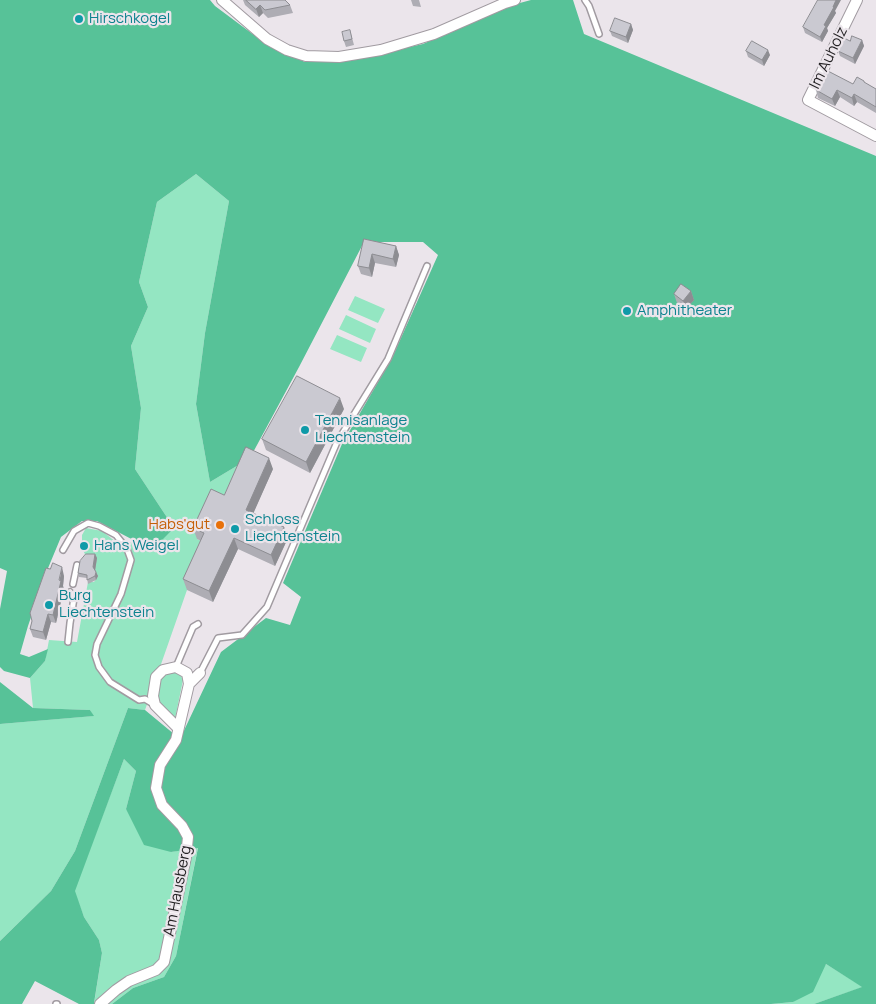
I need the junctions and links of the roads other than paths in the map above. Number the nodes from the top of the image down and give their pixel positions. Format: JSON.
{"nodes":[{"id":1,"x":222,"y":0,"type":"edge"},
{"id":2,"x":515,"y":0,"type":"edge"},
{"id":3,"x":585,"y":0,"type":"edge"},
{"id":4,"x":857,"y":0,"type":"edge"},
{"id":5,"x":599,"y":34,"type":"dead end"},
{"id":6,"x":876,"y":136,"type":"edge"},
{"id":7,"x":427,"y":266,"type":"dead end"},
{"id":8,"x":63,"y":550,"type":"dead end"},
{"id":9,"x":77,"y":565,"type":"edge"},
{"id":10,"x":73,"y":584,"type":"dead end"},
{"id":11,"x":70,"y":592,"type":"dead end"},
{"id":12,"x":198,"y":624,"type":"dead end"},
{"id":13,"x":68,"y":642,"type":"dead end"},
{"id":14,"x":176,"y":667,"type":"junction"},
{"id":15,"x":200,"y":673,"type":"joint"},
{"id":16,"x":189,"y":684,"type":"junction"},
{"id":17,"x":156,"y":705,"type":"junction"},
{"id":18,"x":178,"y":728,"type":"junction"},
{"id":19,"x":100,"y":1004,"type":"edge"}],
"edges":[{"from":1,"to":2,"type":"street"},
{"from":3,"to":5,"type":"lane"},
{"from":4,"to":6,"type":"street","name":"Im Auholz"},
{"from":7,"to":15,"type":"lane"},
{"from":8,"to":17,"type":"lane"},
{"from":9,"to":10,"type":"lane"},
{"from":11,"to":13,"type":"lane"},
{"from":12,"to":14,"type":"lane"},
{"from":14,"to":16,"type":"street"},
{"from":14,"to":17,"type":"street"},
{"from":15,"to":16,"type":"street"},
{"from":16,"to":18,"type":"street","name":"Am Hausberg"},
{"from":17,"to":18,"type":"street"},
{"from":18,"to":19,"type":"street","name":"Am Hausberg"}]}
